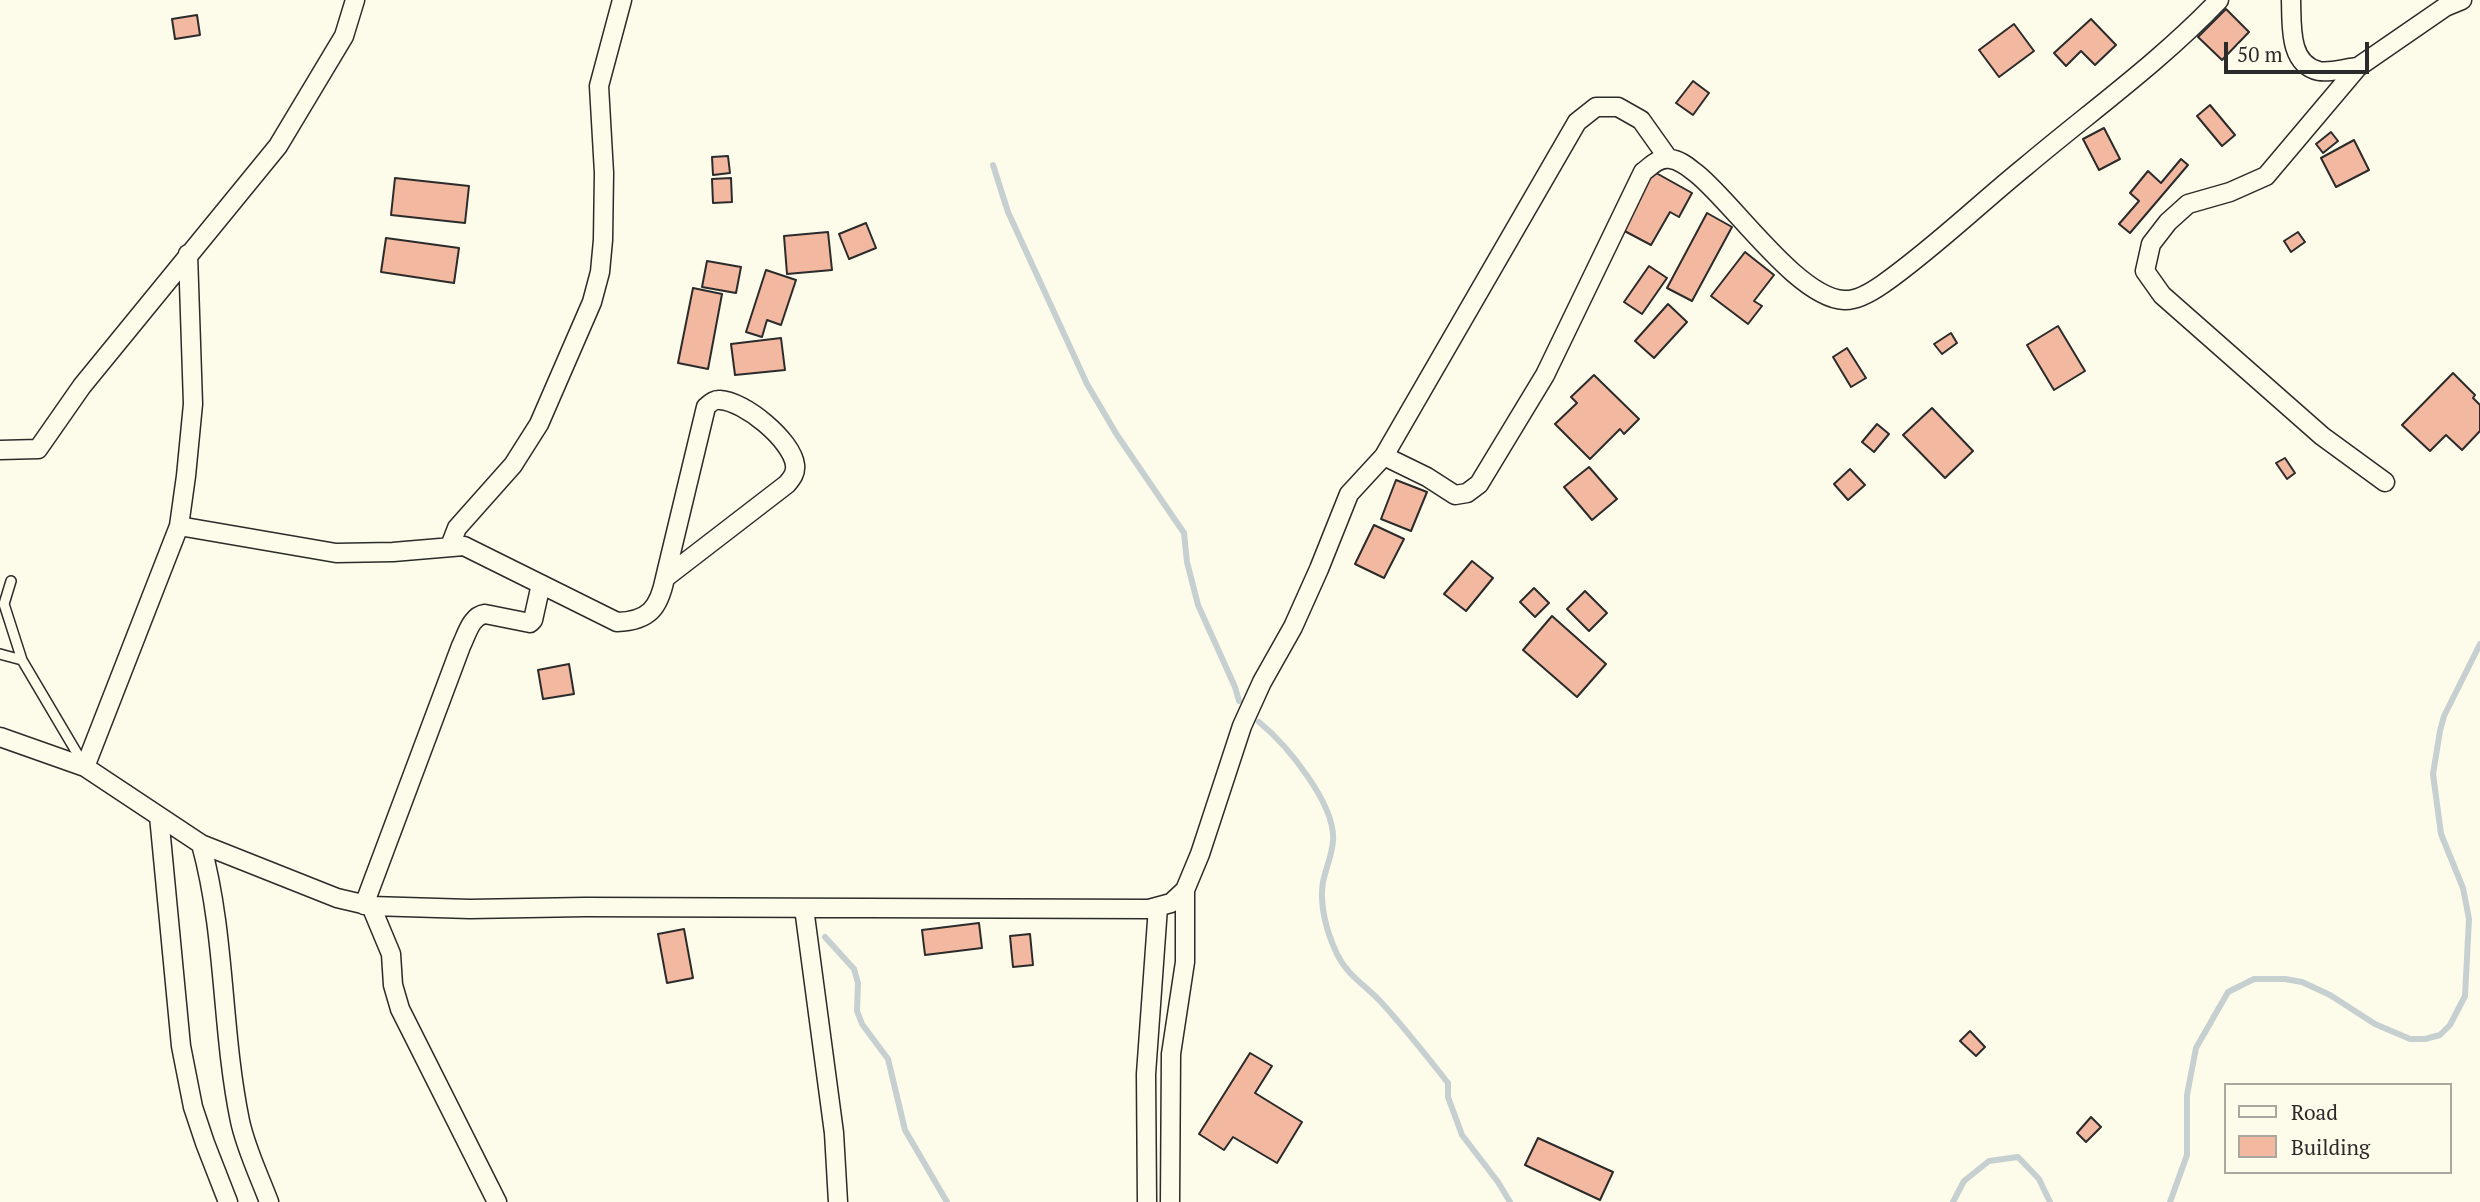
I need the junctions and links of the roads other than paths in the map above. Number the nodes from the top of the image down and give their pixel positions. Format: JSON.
{"nodes":[{"id":1,"x":355,"y":0,"type":"edge"},
{"id":2,"x":622,"y":0,"type":"edge"},
{"id":3,"x":2219,"y":0,"type":"edge"},
{"id":4,"x":2291,"y":0,"type":"edge"},
{"id":5,"x":2462,"y":0,"type":"edge"},
{"id":6,"x":2358,"y":67,"type":"junction"},
{"id":7,"x":1668,"y":158,"type":"junction"},
{"id":8,"x":188,"y":254,"type":"junction"},
{"id":9,"x":0,"y":450,"type":"edge"},
{"id":10,"x":1384,"y":456,"type":"junction"},
{"id":11,"x":2385,"y":482,"type":"dead end"},
{"id":12,"x":179,"y":526,"type":"junction"},
{"id":13,"x":450,"y":546,"type":"junction"},
{"id":14,"x":666,"y":578,"type":"junction"},
{"id":15,"x":11,"y":581,"type":"dead end"},
{"id":16,"x":541,"y":584,"type":"junction"},
{"id":17,"x":0,"y":654,"type":"edge"},
{"id":18,"x":22,"y":660,"type":"junction"},
{"id":19,"x":0,"y":737,"type":"edge"},
{"id":20,"x":85,"y":767,"type":"junction"},
{"id":21,"x":159,"y":816,"type":"junction"},
{"id":22,"x":201,"y":844,"type":"junction"},
{"id":23,"x":1185,"y":890,"type":"junction"},
{"id":24,"x":368,"y":905,"type":"junction"},
{"id":25,"x":1157,"y":907,"type":"junction"},
{"id":26,"x":804,"y":908,"type":"junction"},
{"id":27,"x":228,"y":1202,"type":"edge"},
{"id":28,"x":269,"y":1202,"type":"edge"},
{"id":29,"x":497,"y":1202,"type":"edge"},
{"id":30,"x":838,"y":1202,"type":"edge"},
{"id":31,"x":1147,"y":1202,"type":"edge"},
{"id":32,"x":1170,"y":1202,"type":"edge"}],
"edges":[{"from":1,"to":8,"type":"street"},
{"from":2,"to":13,"type":"street"},
{"from":3,"to":7,"type":"street"},
{"from":4,"to":6,"type":"street"},
{"from":5,"to":6,"type":"street"},
{"from":6,"to":11,"type":"street"},
{"from":7,"to":10,"type":"street"},
{"from":7,"to":10,"type":"street"},
{"from":8,"to":9,"type":"street"},
{"from":8,"to":12,"type":"street"},
{"from":10,"to":23,"type":"street"},
{"from":12,"to":13,"type":"street"},
{"from":12,"to":20,"type":"street"},
{"from":13,"to":16,"type":"street"},
{"from":14,"to":14,"type":"street"},
{"from":14,"to":16,"type":"street"},
{"from":15,"to":18,"type":"lane"},
{"from":16,"to":24,"type":"street"},
{"from":17,"to":18,"type":"lane"},
{"from":18,"to":20,"type":"lane"},
{"from":19,"to":20,"type":"street"},
{"from":20,"to":21,"type":"street"},
{"from":21,"to":22,"type":"street"},
{"from":21,"to":27,"type":"street"},
{"from":22,"to":24,"type":"street"},
{"from":22,"to":28,"type":"street"},
{"from":23,"to":25,"type":"street"},
{"from":23,"to":32,"type":"street"},
{"from":24,"to":26,"type":"street"},
{"from":24,"to":29,"type":"street"},
{"from":25,"to":26,"type":"street"},
{"from":25,"to":31,"type":"street"},
{"from":26,"to":30,"type":"street"}]}
